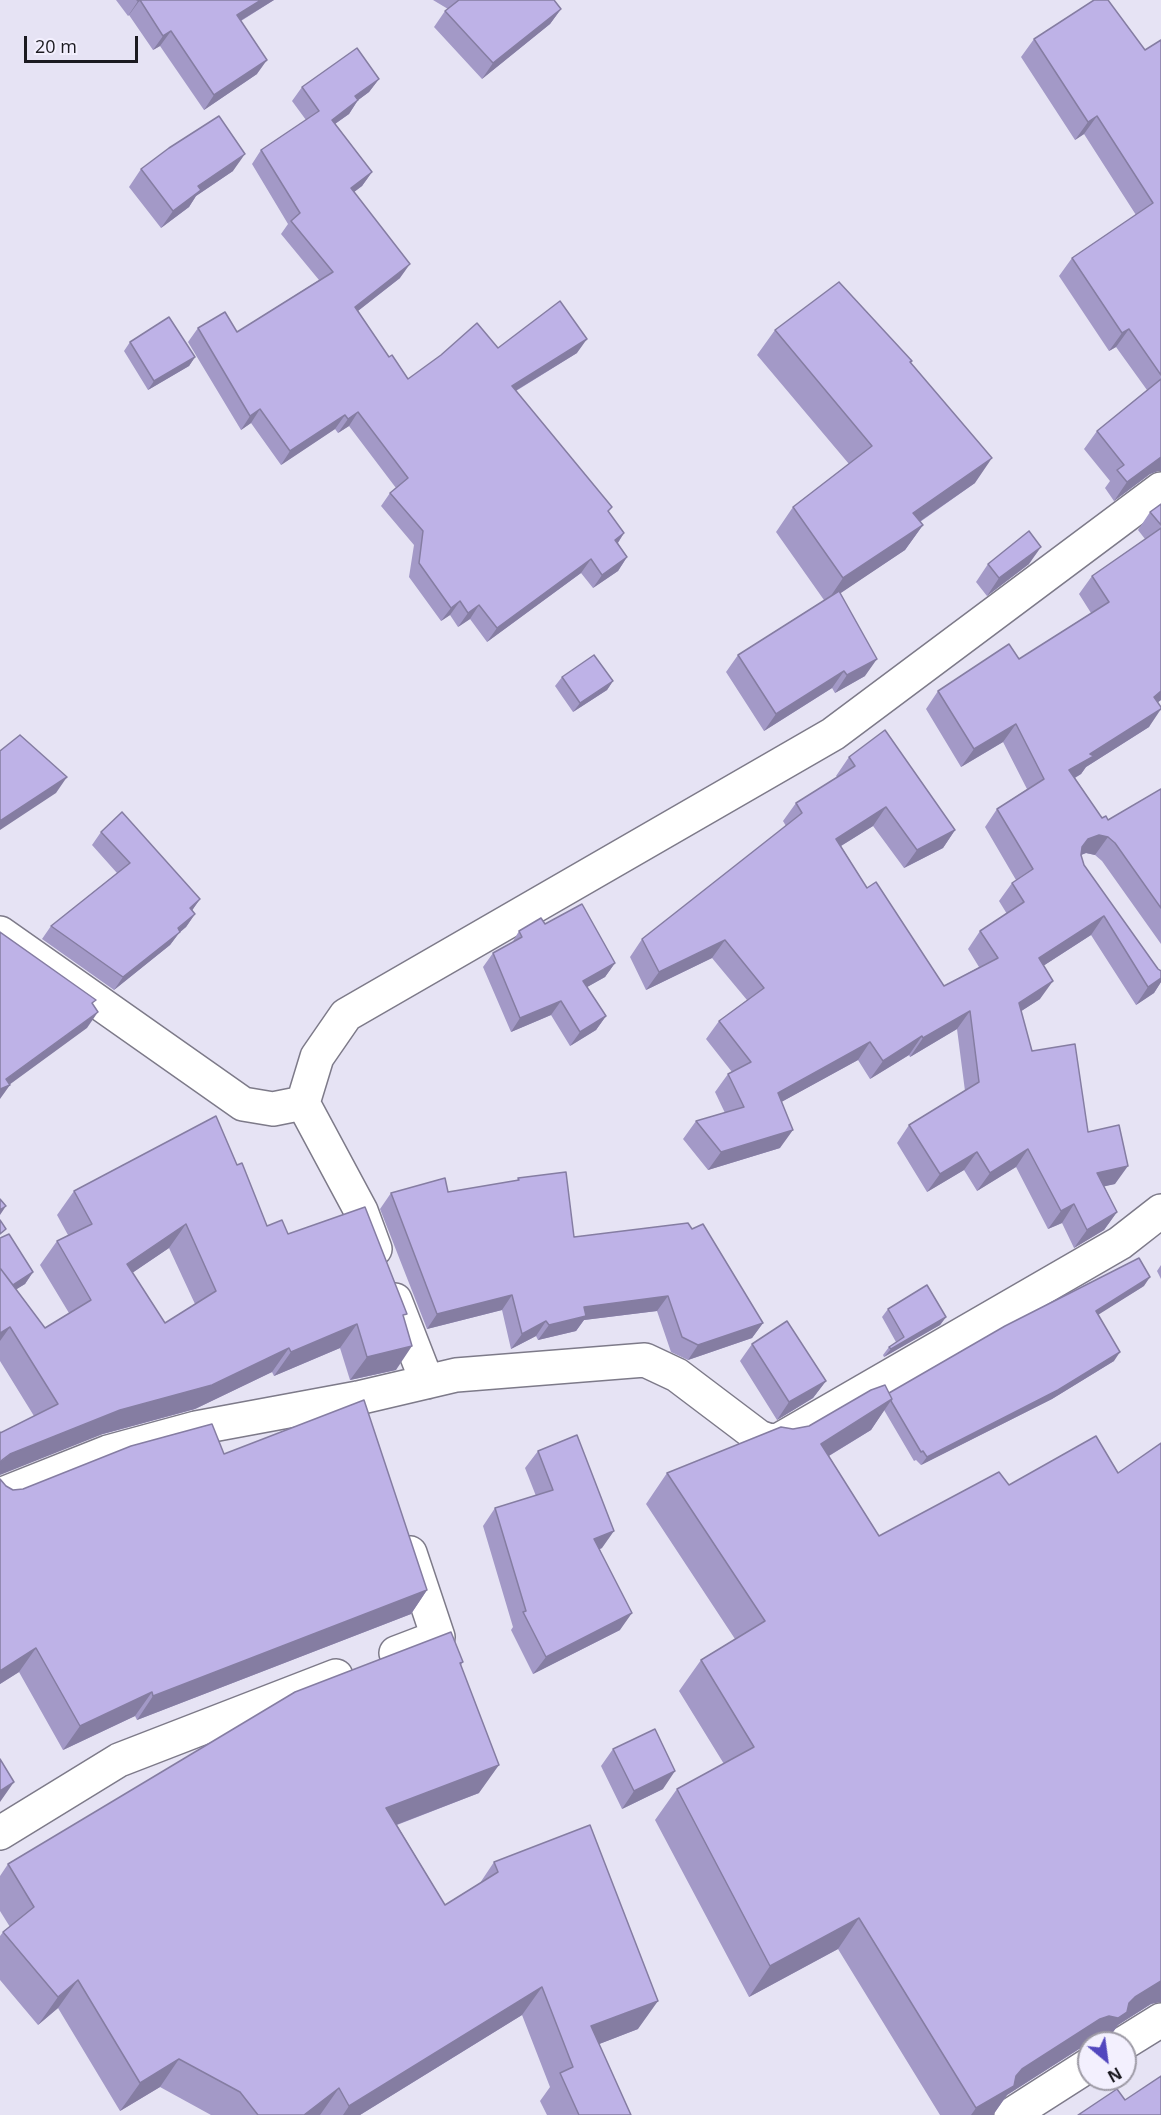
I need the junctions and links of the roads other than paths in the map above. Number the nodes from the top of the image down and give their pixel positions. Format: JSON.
{"nodes":[{"id":1,"x":1161,"y":489,"type":"edge"},
{"id":2,"x":0,"y":933,"type":"edge"},
{"id":3,"x":303,"y":1103,"type":"junction"},
{"id":4,"x":1161,"y":1211,"type":"edge"},
{"id":5,"x":427,"y":1382,"type":"junction"},
{"id":6,"x":358,"y":1398,"type":"junction"},
{"id":7,"x":369,"y":1430,"type":"edge"},
{"id":8,"x":0,"y":1495,"type":"edge"},
{"id":9,"x":402,"y":1528,"type":"edge"},
{"id":10,"x":0,"y":1833,"type":"edge"},
{"id":11,"x":1161,"y":2020,"type":"edge"},
{"id":12,"x":1137,"y":2035,"type":"edge"},
{"id":13,"x":1077,"y":2073,"type":"edge"},
{"id":14,"x":1011,"y":2115,"type":"edge"}],
"edges":[{"from":1,"to":3,"type":"street"},
{"from":2,"to":3,"type":"street"},
{"from":3,"to":5,"type":"street"},
{"from":4,"to":5,"type":"street"},
{"from":5,"to":6,"type":"street"},
{"from":6,"to":7,"type":"street"},
{"from":6,"to":8,"type":"street"},
{"from":9,"to":10,"type":"street"},
{"from":11,"to":12,"type":"street"},
{"from":13,"to":14,"type":"street"}]}
